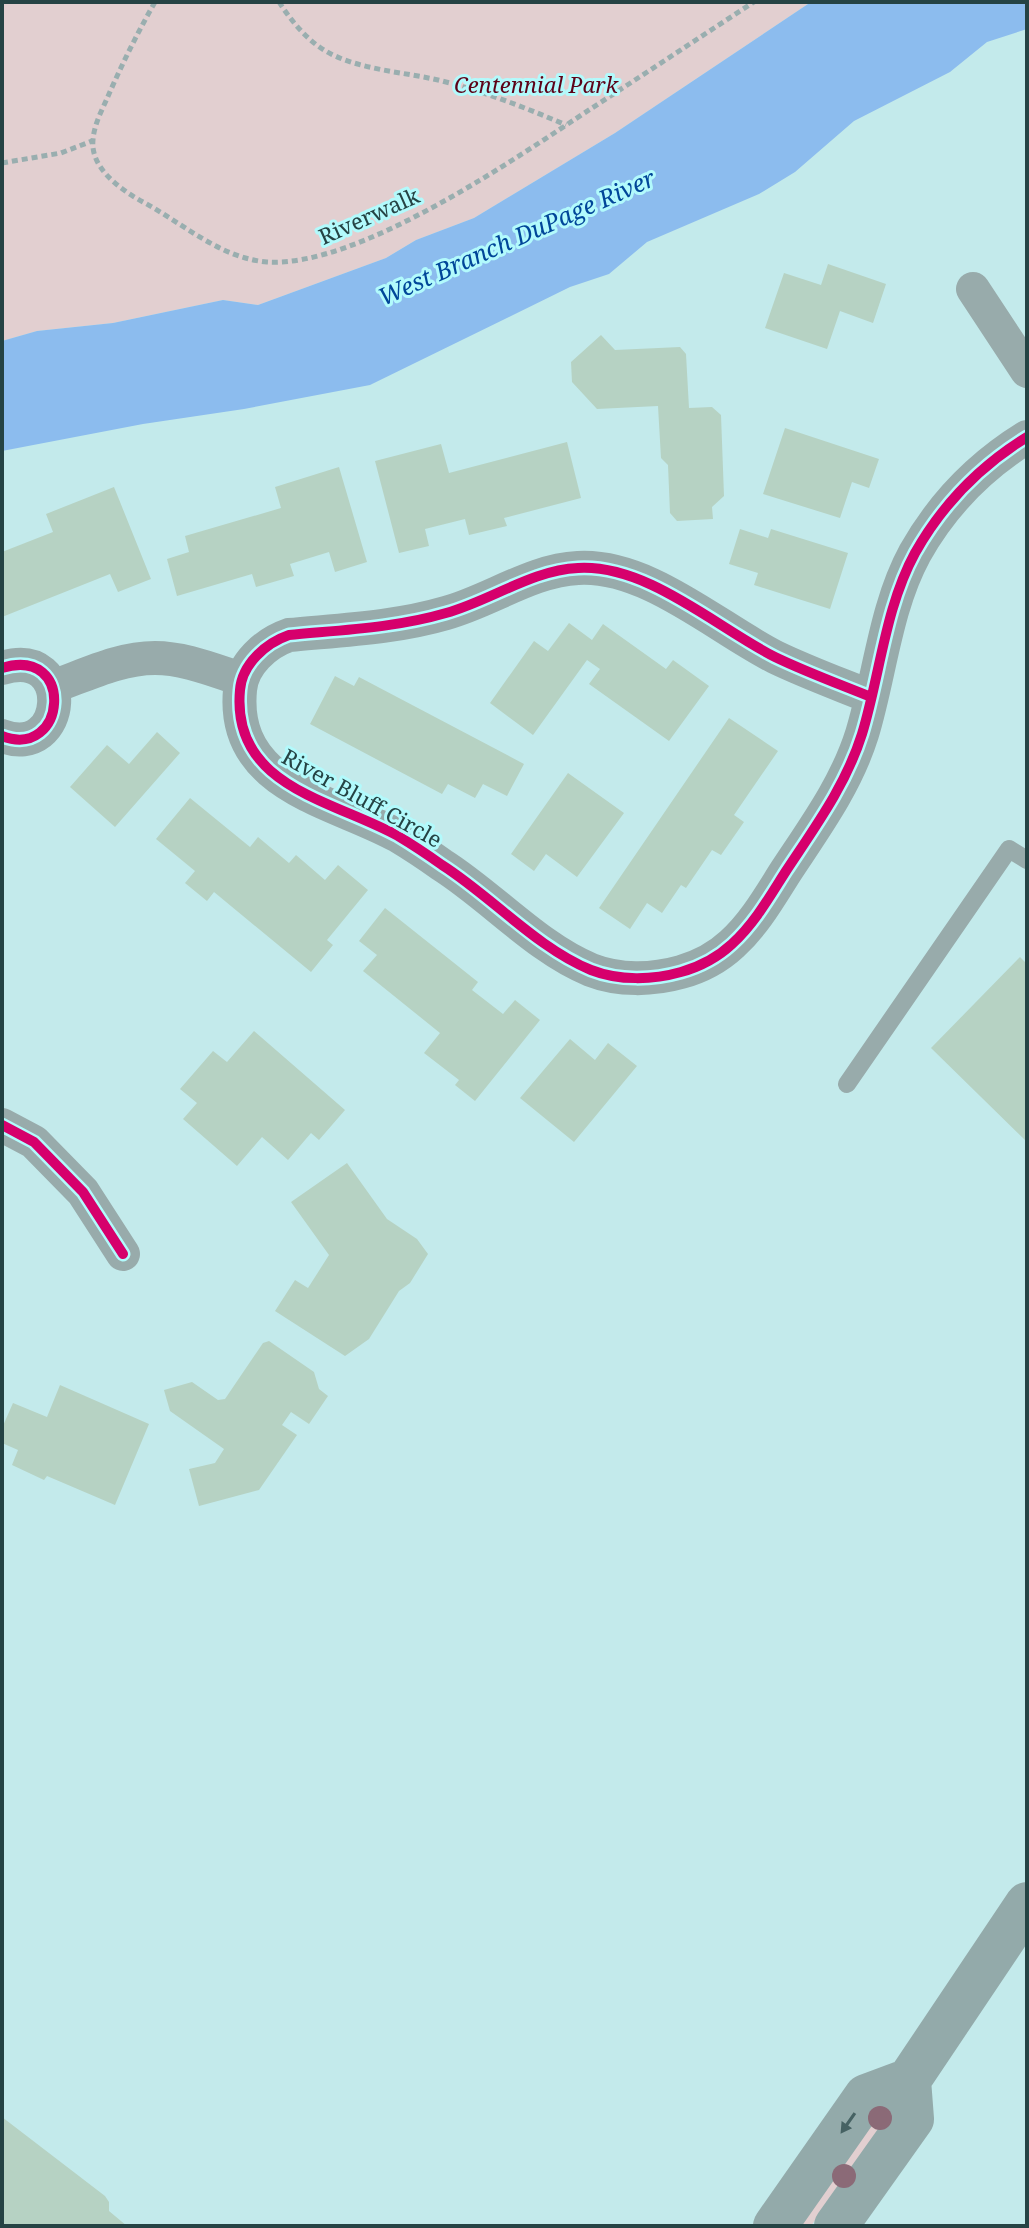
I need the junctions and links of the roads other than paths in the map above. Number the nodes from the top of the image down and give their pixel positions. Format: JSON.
{"nodes":[{"id":1,"x":973,"y":289,"type":"dead end"},
{"id":2,"x":1027,"y":371,"type":"edge"},
{"id":3,"x":1027,"y":437,"type":"edge"},
{"id":4,"x":2,"y":668,"type":"edge"},
{"id":5,"x":241,"y":679,"type":"junction"},
{"id":6,"x":52,"y":687,"type":"junction"},
{"id":7,"x":871,"y":697,"type":"junction"},
{"id":8,"x":2,"y":736,"type":"edge"},
{"id":9,"x":1027,"y":860,"type":"edge"},
{"id":10,"x":847,"y":1084,"type":"dead end"},
{"id":11,"x":2,"y":1125,"type":"edge"},
{"id":12,"x":123,"y":1254,"type":"dead end"},
{"id":13,"x":1027,"y":1904,"type":"edge"},
{"id":14,"x":909,"y":2080,"type":"junction"},
{"id":15,"x":775,"y":2226,"type":"edge"},
{"id":16,"x":836,"y":2226,"type":"edge"}],
"edges":[{"from":1,"to":2,"type":"street"},
{"from":3,"to":7,"type":"street","name":"River Bluff Circle"},
{"from":4,"to":6,"type":"street"},
{"from":5,"to":6,"type":"street"},
{"from":5,"to":7,"type":"street"},
{"from":5,"to":7,"type":"street","name":"River Bluff Circle"},
{"from":6,"to":8,"type":"street"},
{"from":9,"to":10,"type":"lane"},
{"from":11,"to":12,"type":"street"},
{"from":13,"to":14,"type":"main road"},
{"from":14,"to":15,"type":"main road","one_way":true},
{"from":14,"to":16,"type":"main road"}]}
